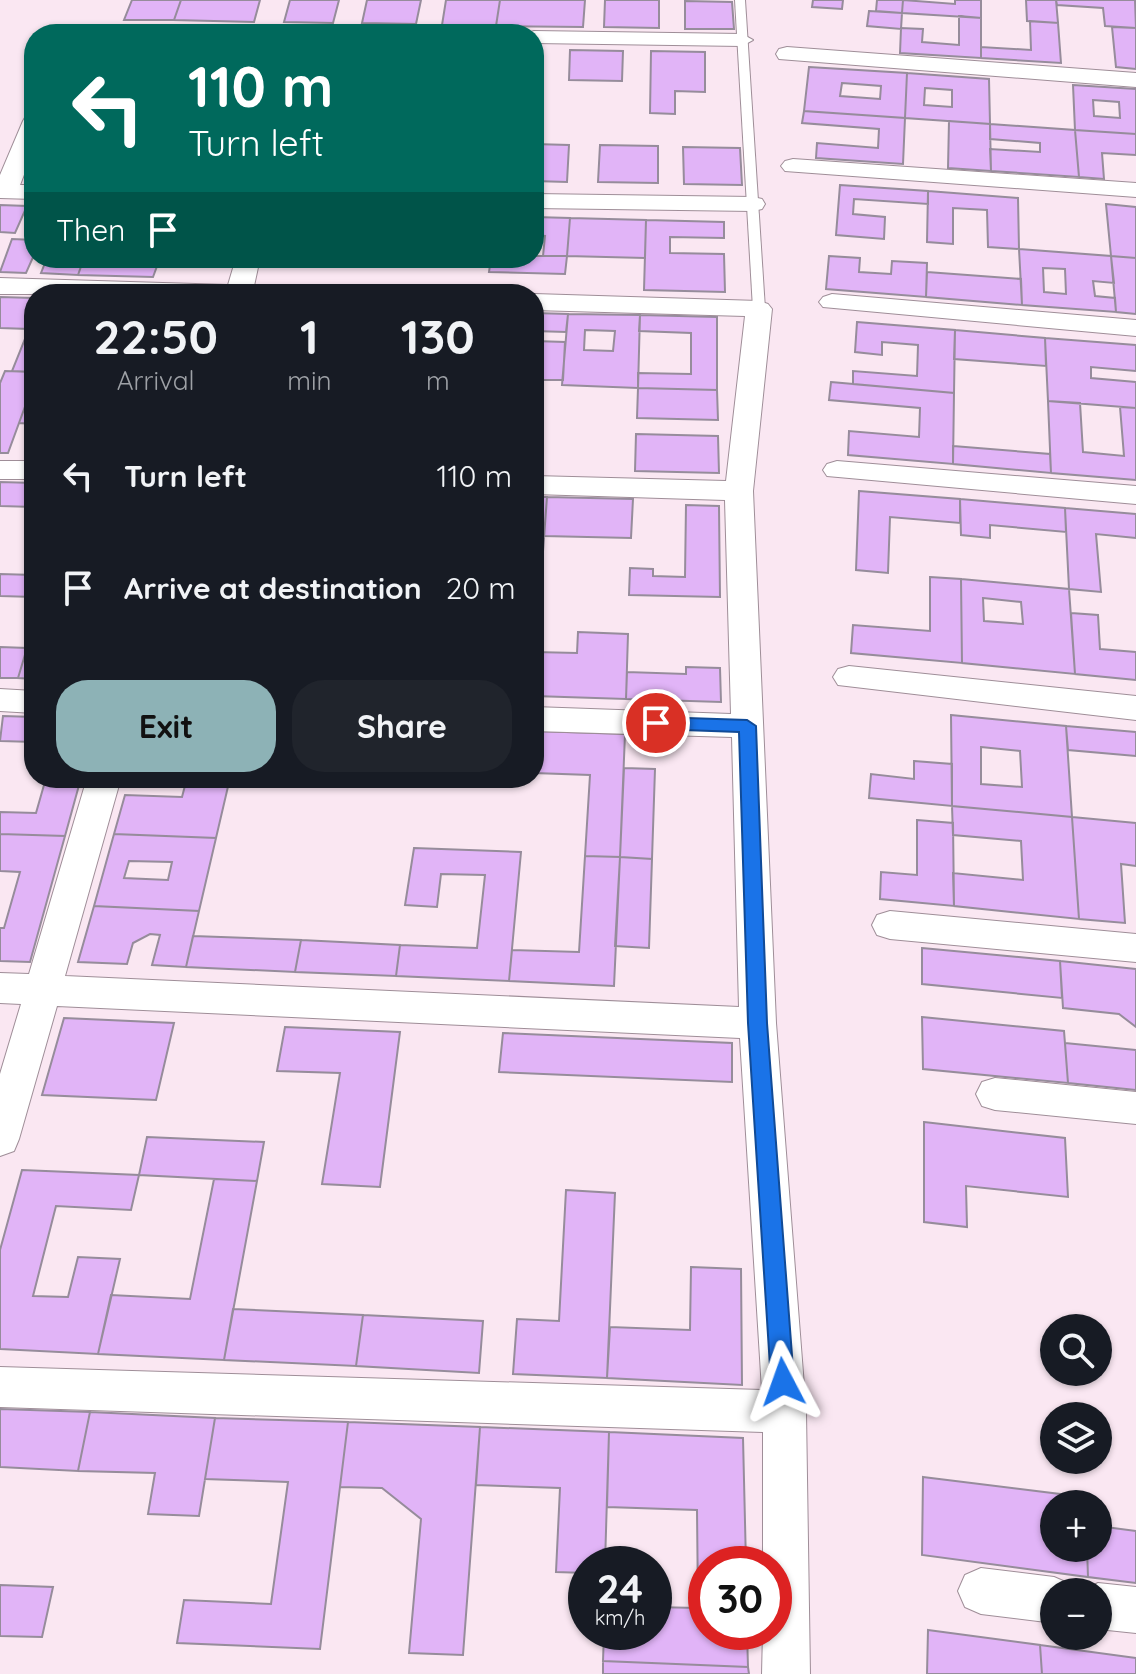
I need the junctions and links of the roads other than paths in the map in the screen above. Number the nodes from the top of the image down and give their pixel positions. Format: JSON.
{"nodes":[{"id":1,"x":740,"y":0,"type":"edge"},
{"id":2,"x":544,"y":37,"type":"edge"},
{"id":3,"x":742,"y":40,"type":"junction"},
{"id":4,"x":787,"y":54,"type":"dead end"},
{"id":5,"x":1136,"y":80,"type":"edge"},
{"id":6,"x":24,"y":145,"type":"edge"},
{"id":7,"x":793,"y":166,"type":"dead end"},
{"id":8,"x":1136,"y":190,"type":"edge"},
{"id":9,"x":24,"y":192,"type":"edge"},
{"id":10,"x":544,"y":201,"type":"edge"},
{"id":11,"x":753,"y":204,"type":"junction"},
{"id":12,"x":0,"y":286,"type":"edge"},
{"id":13,"x":24,"y":287,"type":"edge"},
{"id":14,"x":544,"y":302,"type":"edge"},
{"id":15,"x":832,"y":302,"type":"dead end"},
{"id":16,"x":759,"y":309,"type":"junction"},
{"id":17,"x":1136,"y":328,"type":"edge"},
{"id":18,"x":0,"y":470,"type":"edge"},
{"id":19,"x":24,"y":470,"type":"edge"},
{"id":20,"x":837,"y":470,"type":"dead end"},
{"id":21,"x":544,"y":485,"type":"edge"},
{"id":22,"x":739,"y":491,"type":"junction"},
{"id":23,"x":1136,"y":495,"type":"edge"},
{"id":24,"x":849,"y":677,"type":"dead end"},
{"id":25,"x":0,"y":700,"type":"edge"},
{"id":26,"x":24,"y":701,"type":"edge"},
{"id":27,"x":1136,"y":708,"type":"edge"},
{"id":28,"x":544,"y":719,"type":"edge"},
{"id":29,"x":747,"y":726,"type":"junction"},
{"id":30,"x":101,"y":788,"type":"edge"},
{"id":31,"x":890,"y":925,"type":"dead end"},
{"id":32,"x":1136,"y":948,"type":"edge"},
{"id":33,"x":0,"y":988,"type":"edge"},
{"id":34,"x":41,"y":989,"type":"junction"},
{"id":35,"x":758,"y":1023,"type":"junction"},
{"id":36,"x":995,"y":1094,"type":"dead end"},
{"id":37,"x":1136,"y":1108,"type":"edge"},
{"id":38,"x":0,"y":1139,"type":"edge"},
{"id":39,"x":0,"y":1387,"type":"edge"},
{"id":40,"x":785,"y":1412,"type":"junction"},
{"id":41,"x":981,"y":1591,"type":"dead end"},
{"id":42,"x":1040,"y":1598,"type":"edge"},
{"id":43,"x":1112,"y":1607,"type":"edge"},
{"id":44,"x":1136,"y":1610,"type":"edge"},
{"id":45,"x":786,"y":1674,"type":"edge"}],
"edges":[{"from":1,"to":3,"type":"lane"},
{"from":2,"to":3,"type":"street"},
{"from":3,"to":11,"type":"lane"},
{"from":4,"to":5,"type":"street"},
{"from":6,"to":9,"type":"street"},
{"from":7,"to":8,"type":"street"},
{"from":10,"to":11,"type":"street"},
{"from":11,"to":16,"type":"lane"},
{"from":12,"to":13,"type":"street"},
{"from":14,"to":16,"type":"street"},
{"from":15,"to":17,"type":"street"},
{"from":16,"to":22,"type":"street"},
{"from":18,"to":19,"type":"street"},
{"from":20,"to":23,"type":"street"},
{"from":21,"to":22,"type":"street"},
{"from":22,"to":29,"type":"street"},
{"from":24,"to":27,"type":"street"},
{"from":25,"to":26,"type":"street"},
{"from":28,"to":29,"type":"street"},
{"from":29,"to":35,"type":"street"},
{"from":30,"to":34,"type":"street"},
{"from":31,"to":32,"type":"street"},
{"from":33,"to":34,"type":"street"},
{"from":34,"to":35,"type":"street"},
{"from":34,"to":38,"type":"street"},
{"from":35,"to":40,"type":"street"},
{"from":36,"to":37,"type":"street"},
{"from":39,"to":40,"type":"street"},
{"from":40,"to":45,"type":"street"},
{"from":41,"to":42,"type":"street"},
{"from":43,"to":44,"type":"street"}]}
